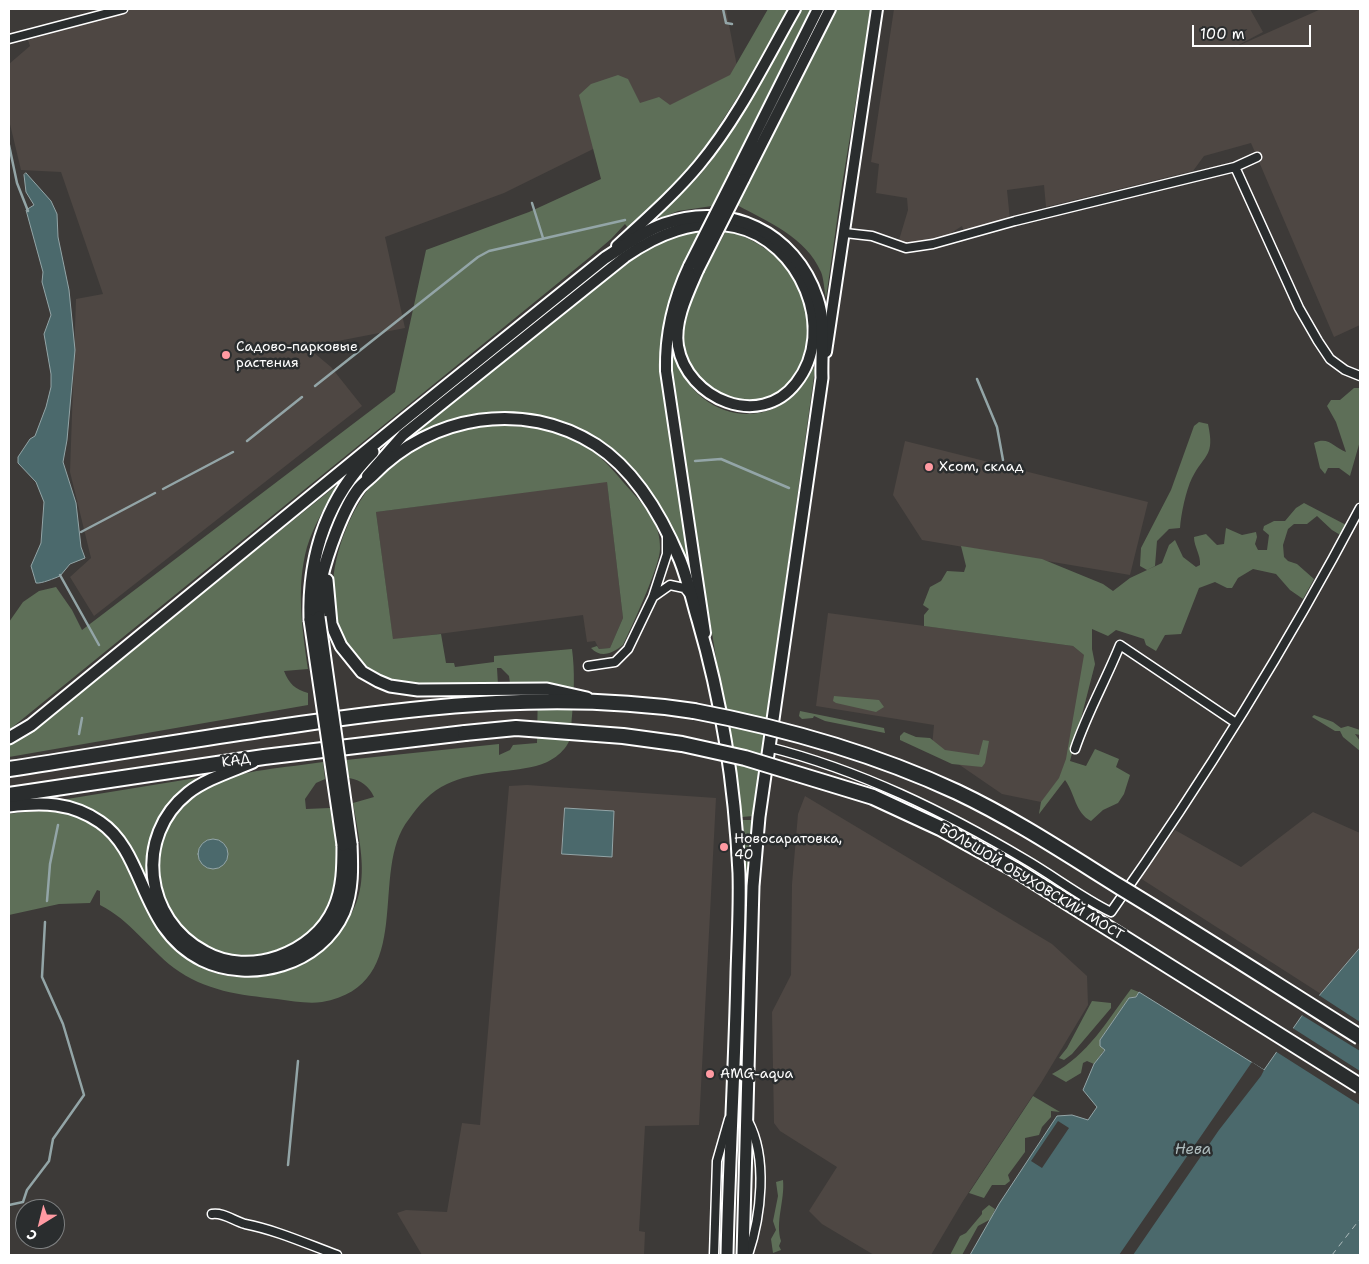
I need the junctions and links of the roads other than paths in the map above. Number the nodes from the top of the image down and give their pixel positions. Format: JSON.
{"nodes":[{"id":1,"x":123,"y":9,"type":"edge"},
{"id":2,"x":795,"y":9,"type":"edge"},
{"id":3,"x":818,"y":9,"type":"edge"},
{"id":4,"x":830,"y":9,"type":"edge"},
{"id":5,"x":876,"y":9,"type":"edge"},
{"id":6,"x":9,"y":39,"type":"edge"},
{"id":7,"x":1257,"y":157,"type":"dead end"},
{"id":8,"x":1235,"y":167,"type":"junction"},
{"id":9,"x":739,"y":177,"type":"junction"},
{"id":10,"x":845,"y":233,"type":"junction"},
{"id":11,"x":605,"y":258,"type":"junction"},
{"id":12,"x":693,"y":268,"type":"junction"},
{"id":13,"x":1360,"y":376,"type":"edge"},
{"id":14,"x":822,"y":378,"type":"junction"},
{"id":15,"x":405,"y":418,"type":"junction"},
{"id":16,"x":359,"y":487,"type":"junction"},
{"id":17,"x":1360,"y":508,"type":"edge"},
{"id":18,"x":666,"y":530,"type":"junction"},
{"id":19,"x":329,"y":557,"type":"junction"},
{"id":20,"x":653,"y":596,"type":"junction"},
{"id":21,"x":692,"y":598,"type":"junction"},
{"id":22,"x":315,"y":618,"type":"junction"},
{"id":23,"x":706,"y":644,"type":"junction"},
{"id":24,"x":588,"y":666,"type":"dead end"},
{"id":25,"x":593,"y":700,"type":"junction"},
{"id":26,"x":1236,"y":723,"type":"junction"},
{"id":27,"x":465,"y":733,"type":"joint"},
{"id":28,"x":9,"y":738,"type":"edge"},
{"id":29,"x":768,"y":747,"type":"junction"},
{"id":30,"x":1075,"y":749,"type":"dead end"},
{"id":31,"x":264,"y":757,"type":"junction"},
{"id":32,"x":9,"y":769,"type":"edge"},
{"id":33,"x":9,"y":795,"type":"edge"},
{"id":34,"x":9,"y":806,"type":"edge"},
{"id":35,"x":347,"y":844,"type":"junction"},
{"id":36,"x":1360,"y":1037,"type":"edge"},
{"id":37,"x":1360,"y":1086,"type":"edge"},
{"id":38,"x":731,"y":1110,"type":"junction"},
{"id":39,"x":747,"y":1120,"type":"junction"},
{"id":40,"x":212,"y":1214,"type":"dead end"},
{"id":41,"x":337,"y":1255,"type":"edge"},
{"id":42,"x":714,"y":1255,"type":"edge"},
{"id":43,"x":727,"y":1255,"type":"edge"},
{"id":44,"x":743,"y":1255,"type":"edge"},
{"id":45,"x":748,"y":1255,"type":"edge"}],
"edges":[{"from":1,"to":6,"type":"street"},
{"from":2,"to":11,"type":"main road"},
{"from":3,"to":9,"type":"main road"},
{"from":4,"to":9,"type":"main road"},
{"from":5,"to":10,"type":"main road"},
{"from":7,"to":8,"type":"street"},
{"from":8,"to":10,"type":"street"},
{"from":8,"to":13,"type":"street"},
{"from":9,"to":12,"type":"main road","bridge":true},
{"from":10,"to":14,"type":"main road"},
{"from":11,"to":14,"type":"main road"},
{"from":11,"to":15,"type":"main road"},
{"from":12,"to":16,"type":"main road"},
{"from":12,"to":23,"type":"main road"},
{"from":14,"to":29,"type":"main road"},
{"from":15,"to":22,"type":"main road"},
{"from":15,"to":28,"type":"main road"},
{"from":16,"to":18,"type":"main road"},
{"from":16,"to":19,"type":"main road"},
{"from":17,"to":26,"type":"street"},
{"from":18,"to":20,"type":"street"},
{"from":18,"to":21,"type":"main road"},
{"from":19,"to":22,"type":"main road"},
{"from":19,"to":25,"type":"main road"},
{"from":20,"to":21,"type":"street"},
{"from":20,"to":24,"type":"street"},
{"from":21,"to":23,"type":"main road"},
{"from":22,"to":35,"type":"main road","bridge":true},
{"from":23,"to":38,"type":"main road"},
{"from":25,"to":32,"type":"highway","name":"КАД"},
{"from":25,"to":36,"type":"highway","bridge":true},
{"from":26,"to":29,"type":"street"},
{"from":26,"to":30,"type":"street"},
{"from":27,"to":31,"type":"highway","name":"КАД"},
{"from":27,"to":37,"type":"highway","name":"БОЛЬШОЙ ОБУХОВСКИЙ МОСТ","bridge":true},
{"from":29,"to":39,"type":"main road"},
{"from":31,"to":33,"type":"highway","name":"КАД"},
{"from":31,"to":35,"type":"main road"},
{"from":34,"to":35,"type":"main road"},
{"from":38,"to":42,"type":"street"},
{"from":38,"to":43,"type":"main road"},
{"from":39,"to":44,"type":"main road"},
{"from":39,"to":45,"type":"street"},
{"from":40,"to":41,"type":"street"}]}
